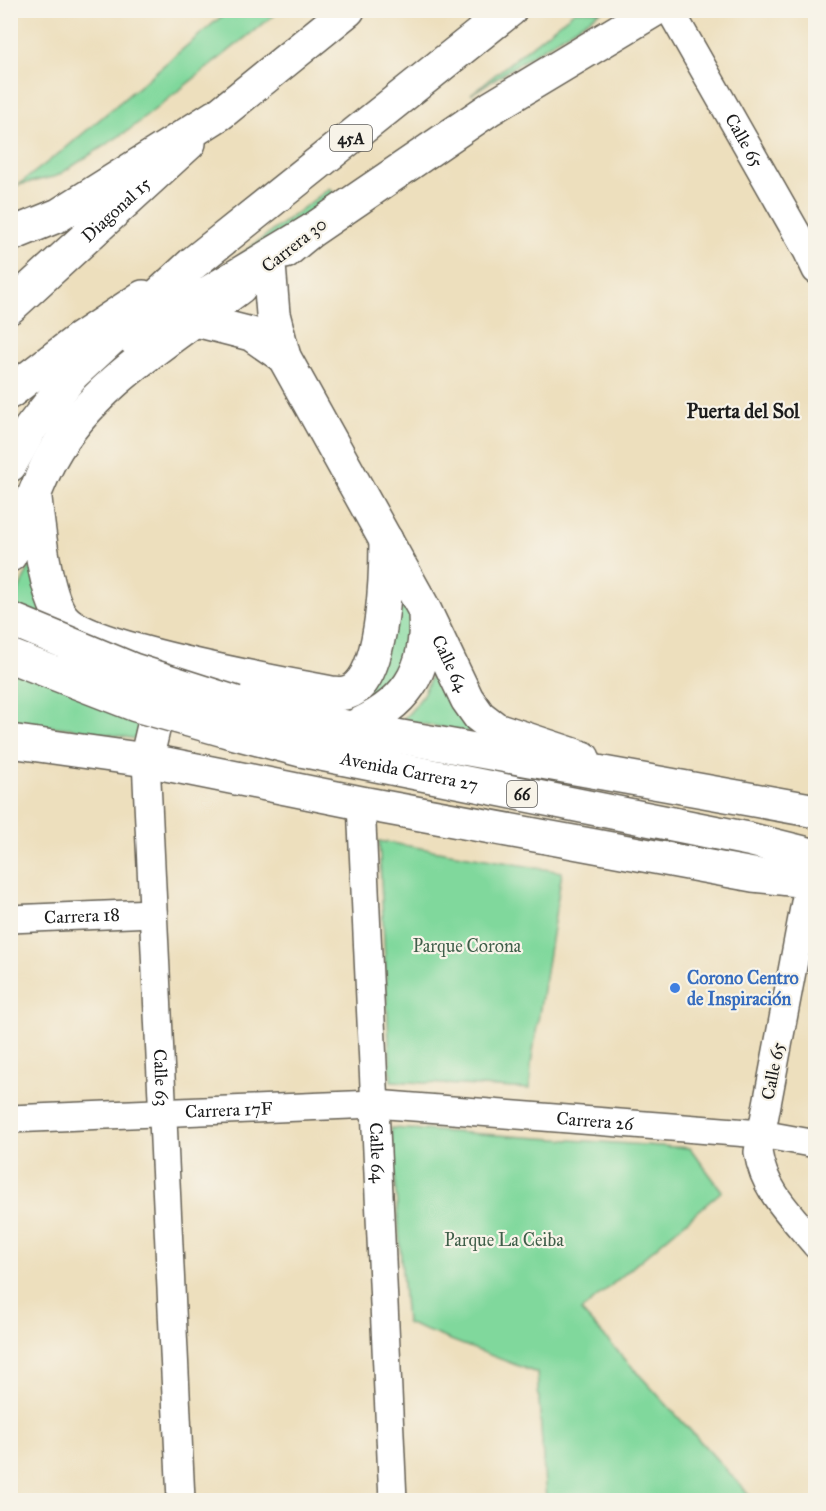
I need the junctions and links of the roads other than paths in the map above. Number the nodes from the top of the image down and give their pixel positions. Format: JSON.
{"nodes":[{"id":1,"x":348,"y":10,"type":"edge"},
{"id":2,"x":510,"y":10,"type":"edge"},
{"id":3,"x":654,"y":10,"type":"edge"},
{"id":4,"x":670,"y":10,"type":"edge"},
{"id":5,"x":221,"y":113,"type":"junction"},
{"id":6,"x":308,"y":233,"type":"junction"},
{"id":7,"x":10,"y":235,"type":"edge"},
{"id":8,"x":813,"y":256,"type":"edge"},
{"id":9,"x":192,"y":264,"type":"junction"},
{"id":10,"x":269,"y":265,"type":"junction"},
{"id":11,"x":10,"y":307,"type":"edge"},
{"id":12,"x":196,"y":320,"type":"junction"},
{"id":13,"x":285,"y":357,"type":"junction"},
{"id":14,"x":72,"y":375,"type":"junction"},
{"id":15,"x":10,"y":392,"type":"edge"},
{"id":16,"x":10,"y":465,"type":"edge"},
{"id":17,"x":34,"y":493,"type":"junction"},
{"id":18,"x":386,"y":540,"type":"junction"},
{"id":19,"x":10,"y":555,"type":"edge"},
{"id":20,"x":424,"y":609,"type":"junction"},
{"id":21,"x":10,"y":619,"type":"edge"},
{"id":22,"x":10,"y":657,"type":"edge"},
{"id":23,"x":170,"y":658,"type":"junction"},
{"id":24,"x":232,"y":717,"type":"junction"},
{"id":25,"x":351,"y":728,"type":"junction"},
{"id":26,"x":10,"y":741,"type":"edge"},
{"id":27,"x":146,"y":760,"type":"junction"},
{"id":28,"x":647,"y":779,"type":"junction"},
{"id":29,"x":361,"y":803,"type":"junction"},
{"id":30,"x":816,"y":811,"type":"edge"},
{"id":31,"x":813,"y":873,"type":"edge"},
{"id":32,"x":153,"y":913,"type":"junction"},
{"id":33,"x":10,"y":919,"type":"edge"},
{"id":34,"x":375,"y":1104,"type":"junction"},
{"id":35,"x":162,"y":1113,"type":"junction"},
{"id":36,"x":10,"y":1119,"type":"edge"},
{"id":37,"x":761,"y":1134,"type":"junction"},
{"id":38,"x":816,"y":1144,"type":"edge"},
{"id":39,"x":816,"y":1245,"type":"edge"},
{"id":40,"x":181,"y":1500,"type":"edge"},
{"id":41,"x":393,"y":1500,"type":"edge"}],
"edges":[{"from":1,"to":5,"type":"main road"},
{"from":2,"to":9,"type":"main road","number":"45A"},
{"from":3,"to":6,"type":"main road","name":"Carrera 30"},
{"from":4,"to":8,"type":"street","name":"Calle 65"},
{"from":5,"to":7,"type":"main road"},
{"from":5,"to":11,"type":"main road","name":"Diagonal 15"},
{"from":6,"to":10,"type":"main road","name":"Carrera 30"},
{"from":6,"to":14,"type":"main road"},
{"from":9,"to":14,"type":"main road"},
{"from":9,"to":15,"type":"main road","number":"45A"},
{"from":10,"to":12,"type":"main road","name":"Carrera 30"},
{"from":10,"to":13,"type":"main road","name":"Calle 64"},
{"from":12,"to":13,"type":"main road","name":"Calle 64"},
{"from":12,"to":17,"type":"main road","name":"Carrera 30"},
{"from":13,"to":18,"type":"main road","name":"Calle 64"},
{"from":14,"to":16,"type":"main road"},
{"from":17,"to":19,"type":"main road","name":"Carrera 30"},
{"from":17,"to":23,"type":"main road"},
{"from":18,"to":20,"type":"main road","name":"Calle 64"},
{"from":18,"to":23,"type":"main road"},
{"from":20,"to":25,"type":"main road","name":"Calle 64"},
{"from":20,"to":28,"type":"main road","name":"Calle 64"},
{"from":21,"to":24,"type":"main road","name":"Avenida Carrera 27","number":"66","bridge":true},
{"from":22,"to":24,"type":"main road","name":"Avenida Carrera 27","number":"66","bridge":true},
{"from":23,"to":27,"type":"main road","name":"Calle 63"},
{"from":24,"to":25,"type":"main road","name":"Avenida Carrera 27","number":"66"},
{"from":24,"to":31,"type":"main road","name":"Avenida Carrera 27","number":"66"},
{"from":25,"to":28,"type":"main road","name":"Avenida Carrera 27","number":"66"},
{"from":26,"to":27,"type":"main road"},
{"from":27,"to":29,"type":"main road"},
{"from":27,"to":32,"type":"street","name":"Calle 63"},
{"from":28,"to":30,"type":"main road","name":"Avenida Carrera 27","number":"66"},
{"from":29,"to":31,"type":"main road"},
{"from":29,"to":34,"type":"street","name":"Calle 64"},
{"from":31,"to":37,"type":"street","name":"Calle 65"},
{"from":32,"to":33,"type":"street","name":"Carrera 18"},
{"from":32,"to":35,"type":"street","name":"Calle 63"},
{"from":34,"to":35,"type":"street","name":"Carrera 17F"},
{"from":34,"to":37,"type":"street","name":"Carrera 26"},
{"from":34,"to":41,"type":"street","name":"Calle 64"},
{"from":35,"to":36,"type":"street","name":"Carrera 17F"},
{"from":35,"to":40,"type":"street","name":"Calle 63"},
{"from":37,"to":38,"type":"street","name":"Carrera 26"},
{"from":37,"to":39,"type":"street","name":"Calle 65"}]}
